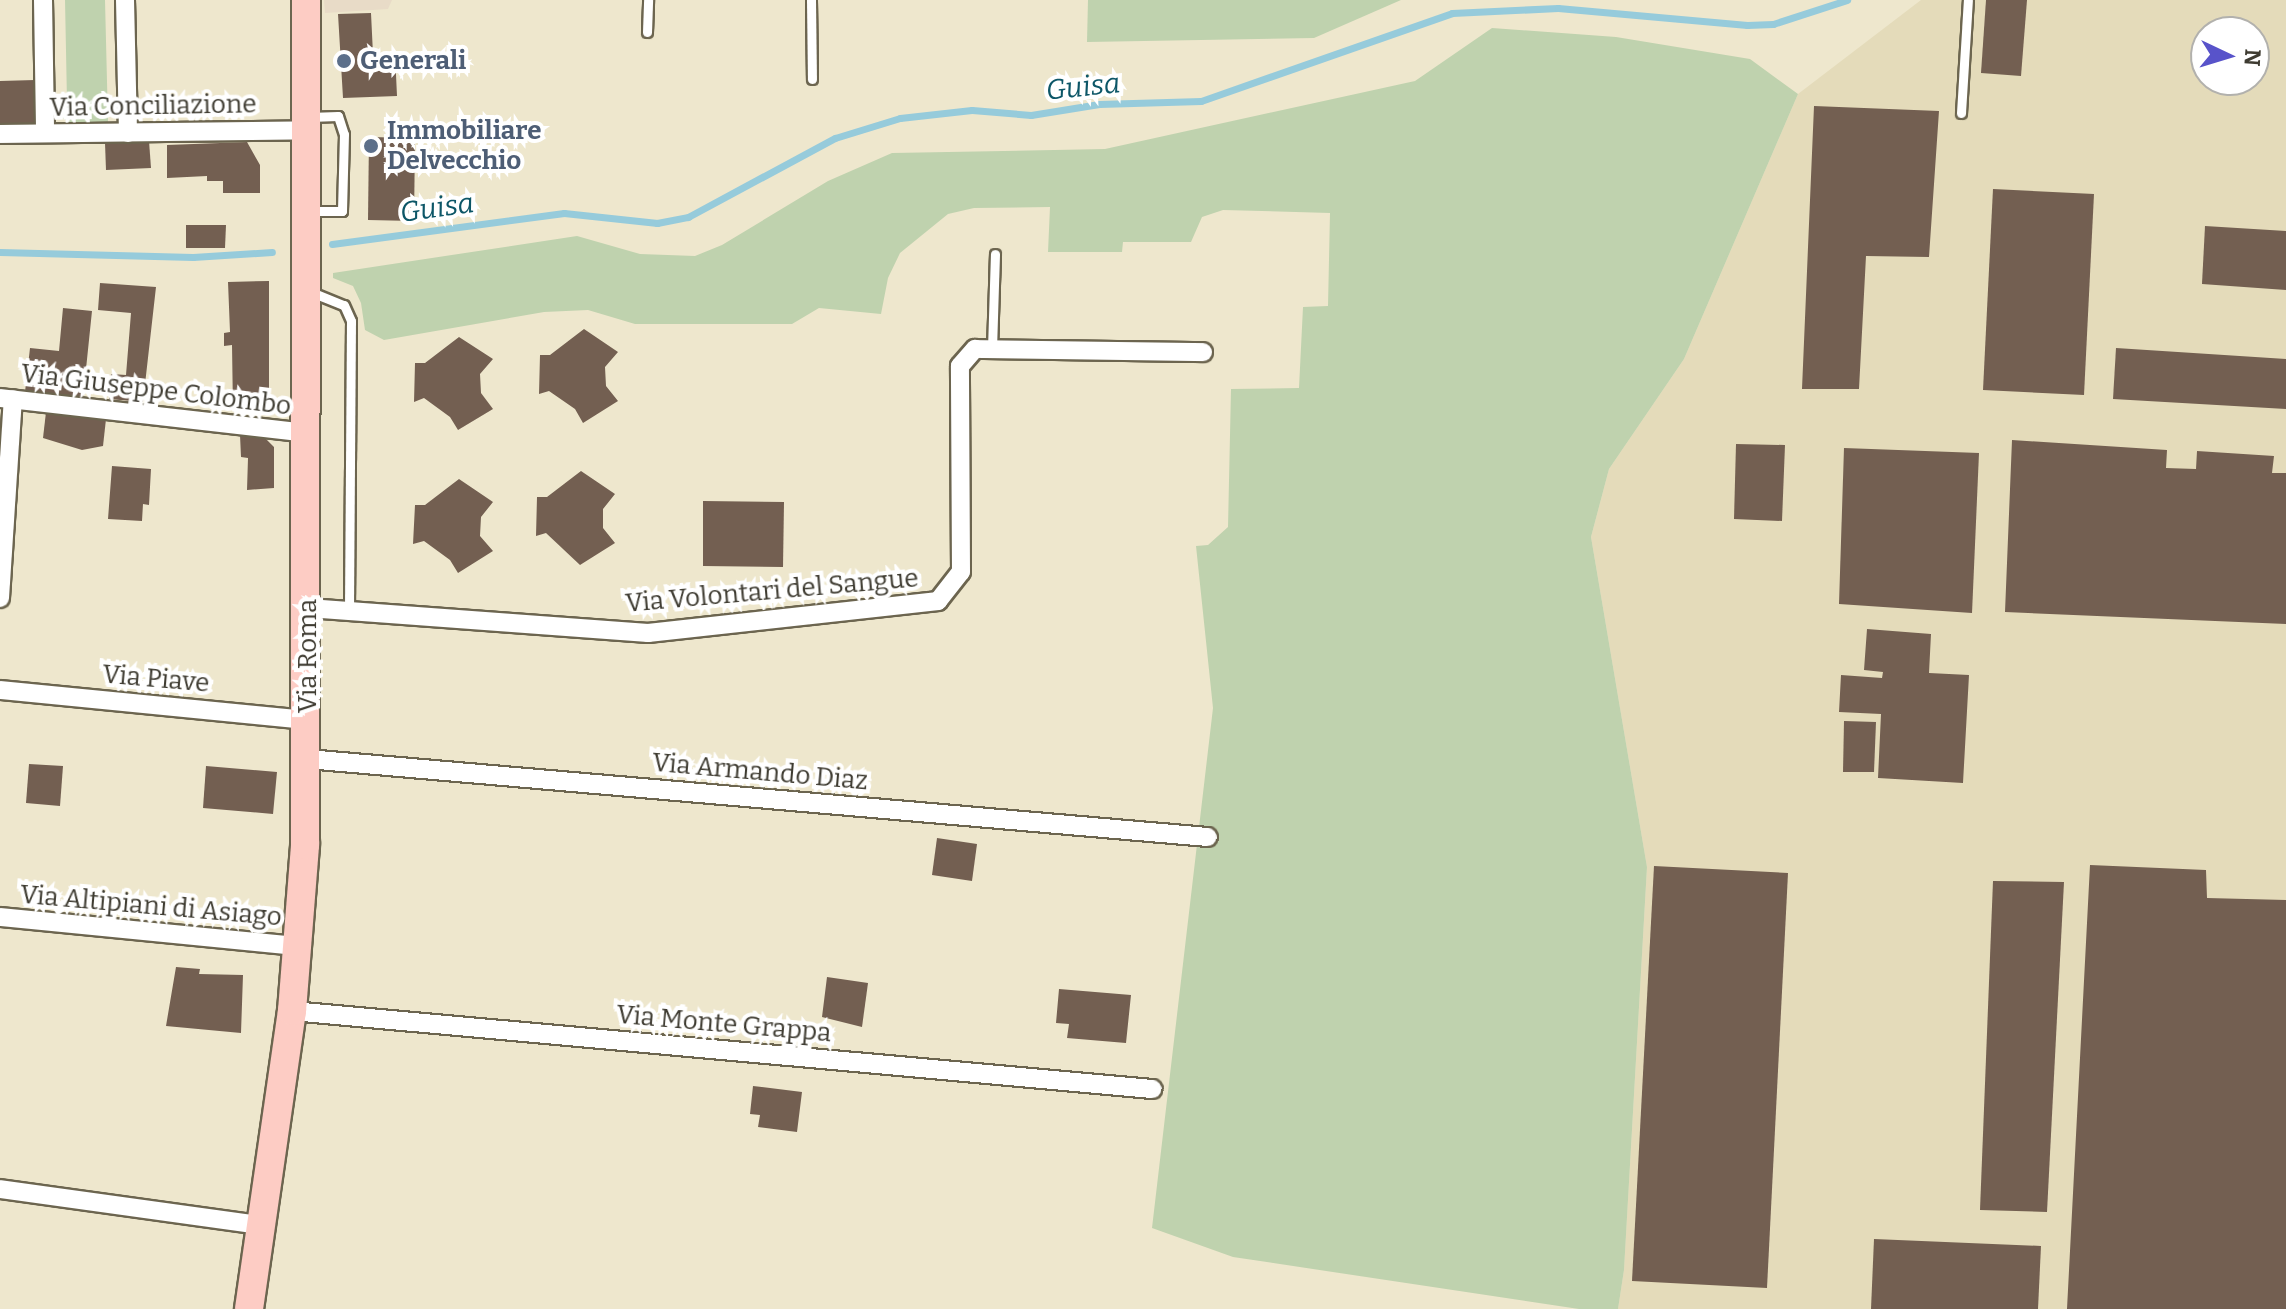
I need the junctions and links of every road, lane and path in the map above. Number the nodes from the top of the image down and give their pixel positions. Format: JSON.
{"nodes":[{"id":1,"x":43,"y":0,"type":"edge"},
{"id":2,"x":125,"y":0,"type":"edge"},
{"id":3,"x":306,"y":0,"type":"edge"},
{"id":4,"x":648,"y":0,"type":"edge"},
{"id":5,"x":811,"y":0,"type":"edge"},
{"id":6,"x":1968,"y":0,"type":"edge"},
{"id":7,"x":647,"y":32,"type":"dead end"},
{"id":8,"x":812,"y":79,"type":"dead end"},
{"id":9,"x":1961,"y":113,"type":"dead end"},
{"id":10,"x":306,"y":124,"type":"junction"},
{"id":11,"x":45,"y":133,"type":"junction"},
{"id":12,"x":128,"y":133,"type":"junction"},
{"id":13,"x":0,"y":134,"type":"edge"},
{"id":14,"x":306,"y":211,"type":"junction"},
{"id":15,"x":995,"y":254,"type":"dead end"},
{"id":16,"x":306,"y":291,"type":"junction"},
{"id":17,"x":992,"y":349,"type":"junction"},
{"id":18,"x":1203,"y":352,"type":"dead end"},
{"id":19,"x":6,"y":398,"type":"edge"},
{"id":20,"x":306,"y":433,"type":"junction"},
{"id":21,"x":0,"y":598,"type":"edge"},
{"id":22,"x":308,"y":608,"type":"junction"},
{"id":23,"x":349,"y":609,"type":"junction"},
{"id":24,"x":0,"y":690,"type":"edge"},
{"id":25,"x":308,"y":720,"type":"junction"},
{"id":26,"x":307,"y":759,"type":"junction"},
{"id":27,"x":1208,"y":837,"type":"dead end"},
{"id":28,"x":0,"y":917,"type":"edge"},
{"id":29,"x":298,"y":946,"type":"junction"},
{"id":30,"x":292,"y":1011,"type":"junction"},
{"id":31,"x":1152,"y":1089,"type":"dead end"},
{"id":32,"x":0,"y":1189,"type":"edge"},
{"id":33,"x":261,"y":1225,"type":"junction"},
{"id":34,"x":249,"y":1309,"type":"edge"}],
"edges":[{"from":1,"to":11,"type":"street"},
{"from":2,"to":12,"type":"street"},
{"from":3,"to":10,"type":"main road","name":"Via Roma"},
{"from":4,"to":7,"type":"lane"},
{"from":5,"to":8,"type":"lane"},
{"from":6,"to":9,"type":"lane"},
{"from":10,"to":12,"type":"street","name":"Via Conciliazione"},
{"from":10,"to":14,"type":"main road","name":"Via Roma"},
{"from":10,"to":14,"type":"lane"},
{"from":11,"to":12,"type":"street","name":"Via Conciliazione"},
{"from":11,"to":13,"type":"street","name":"Via Conciliazione"},
{"from":14,"to":16,"type":"main road","name":"Via Roma"},
{"from":15,"to":17,"type":"lane"},
{"from":16,"to":20,"type":"main road","name":"Via Roma"},
{"from":16,"to":23,"type":"lane"},
{"from":17,"to":18,"type":"street","name":"Via Volontari del Sangue"},
{"from":17,"to":23,"type":"street","name":"Via Volontari del Sangue"},
{"from":19,"to":20,"type":"street","name":"Via Giuseppe Colombo"},
{"from":19,"to":21,"type":"street"},
{"from":20,"to":22,"type":"main road","name":"Via Roma"},
{"from":22,"to":23,"type":"street","name":"Via Volontari del Sangue"},
{"from":22,"to":25,"type":"main road","name":"Via Roma"},
{"from":24,"to":25,"type":"street","name":"Via Piave"},
{"from":25,"to":26,"type":"main road","name":"Via Roma"},
{"from":26,"to":27,"type":"street","name":"Via Armando Diaz"},
{"from":26,"to":29,"type":"main road","name":"Via Roma"},
{"from":28,"to":29,"type":"street","name":"Via Altipiani di Asiago"},
{"from":29,"to":30,"type":"main road","name":"Via Roma"},
{"from":30,"to":31,"type":"street","name":"Via Monte Grappa"},
{"from":30,"to":33,"type":"main road","name":"Via Roma"},
{"from":32,"to":33,"type":"street"},
{"from":33,"to":34,"type":"main road","name":"Via Roma"}]}
